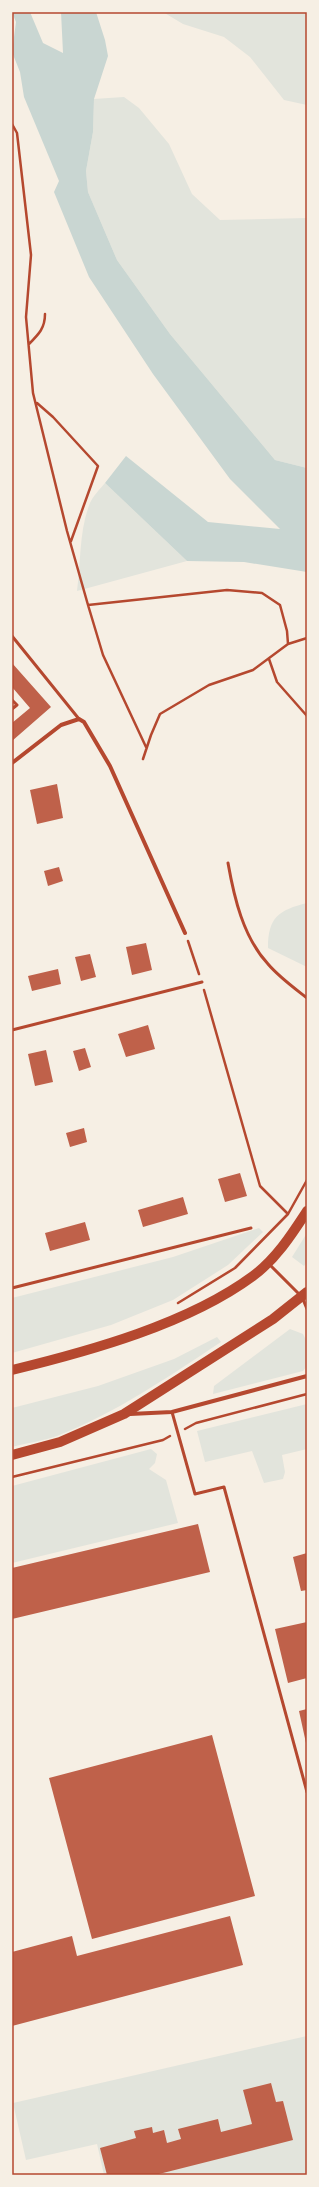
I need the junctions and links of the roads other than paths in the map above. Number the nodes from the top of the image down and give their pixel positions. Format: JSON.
{"nodes":[{"id":1,"x":12,"y":636,"type":"edge"},
{"id":2,"x":12,"y":700,"type":"edge"},
{"id":3,"x":12,"y":709,"type":"edge"},
{"id":4,"x":79,"y":719,"type":"junction"},
{"id":5,"x":12,"y":763,"type":"edge"},
{"id":6,"x":228,"y":863,"type":"dead end"},
{"id":7,"x":185,"y":933,"type":"road end"},
{"id":8,"x":202,"y":982,"type":"road end"},
{"id":9,"x":307,"y":998,"type":"edge"},
{"id":10,"x":12,"y":1030,"type":"edge"},
{"id":11,"x":307,"y":1211,"type":"edge"},
{"id":12,"x":251,"y":1228,"type":"dead end"},
{"id":13,"x":267,"y":1262,"type":"junction"},
{"id":14,"x":12,"y":1288,"type":"edge"},
{"id":15,"x":305,"y":1294,"type":"edge"},
{"id":16,"x":307,"y":1309,"type":"edge"},
{"id":17,"x":12,"y":1370,"type":"edge"},
{"id":18,"x":307,"y":1376,"type":"edge"},
{"id":19,"x":172,"y":1412,"type":"junction"},
{"id":20,"x":124,"y":1414,"type":"junction"},
{"id":21,"x":12,"y":1455,"type":"edge"},
{"id":22,"x":307,"y":1792,"type":"edge"}],
"edges":[{"from":1,"to":4,"type":"lane"},
{"from":2,"to":3,"type":"lane"},
{"from":4,"to":5,"type":"street"},
{"from":4,"to":7,"type":"street"},
{"from":6,"to":9,"type":"lane"},
{"from":8,"to":10,"type":"lane"},
{"from":11,"to":13,"type":"main road"},
{"from":12,"to":14,"type":"lane"},
{"from":13,"to":15,"type":"lane"},
{"from":13,"to":17,"type":"main road"},
{"from":15,"to":16,"type":"lane"},
{"from":15,"to":20,"type":"main road"},
{"from":18,"to":19,"type":"street"},
{"from":19,"to":20,"type":"street"},
{"from":19,"to":22,"type":"lane"},
{"from":20,"to":21,"type":"main road"}]}
